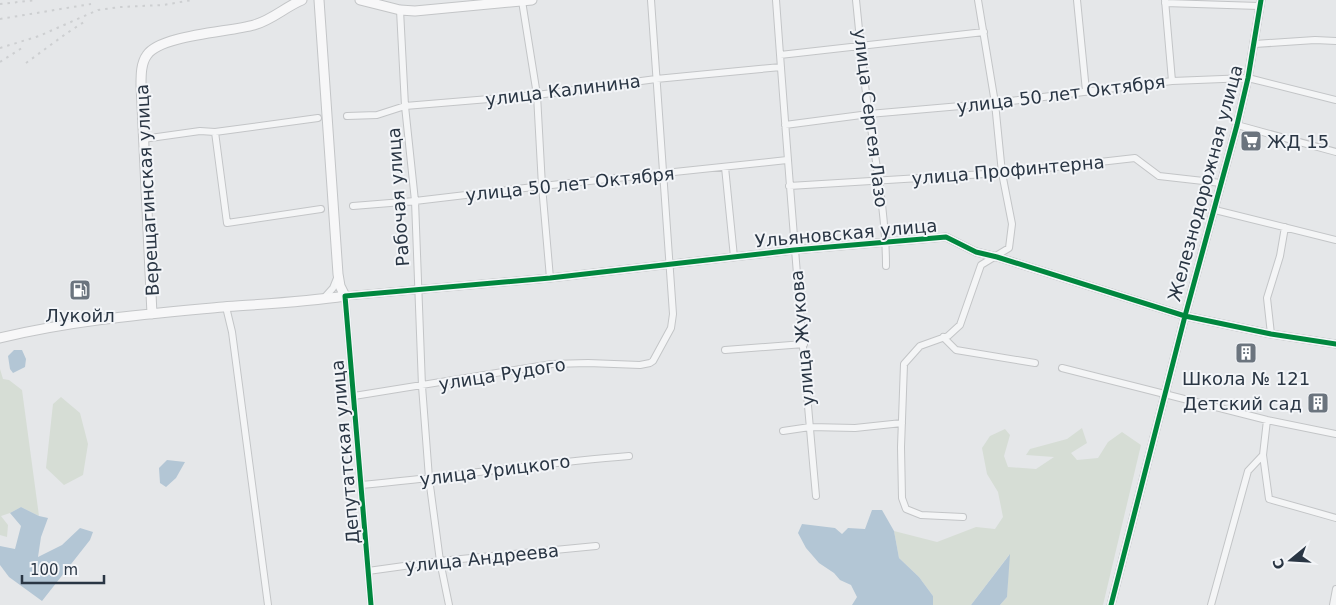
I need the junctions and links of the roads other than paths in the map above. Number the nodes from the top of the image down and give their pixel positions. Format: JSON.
{"nodes":[{"id":1,"x":302,"y":0,"type":"edge"},
{"id":2,"x":319,"y":0,"type":"edge"},
{"id":3,"x":360,"y":0,"type":"edge"},
{"id":4,"x":527,"y":0,"type":"edge"},
{"id":5,"x":651,"y":0,"type":"edge"},
{"id":6,"x":776,"y":0,"type":"edge"},
{"id":7,"x":856,"y":0,"type":"edge"},
{"id":8,"x":978,"y":0,"type":"edge"},
{"id":9,"x":1077,"y":0,"type":"edge"},
{"id":10,"x":1166,"y":2,"type":"edge"},
{"id":11,"x":1260,"y":3,"type":"edge"},
{"id":12,"x":400,"y":10,"type":"junction"},
{"id":13,"x":984,"y":32,"type":"junction"},
{"id":14,"x":1336,"y":41,"type":"edge"},
{"id":15,"x":1255,"y":44,"type":"junction"},
{"id":16,"x":861,"y":45,"type":"junction"},
{"id":17,"x":780,"y":55,"type":"junction"},
{"id":18,"x":781,"y":66,"type":"junction"},
{"id":19,"x":1248,"y":78,"type":"junction"},
{"id":20,"x":656,"y":79,"type":"junction"},
{"id":21,"x":1172,"y":81,"type":"junction"},
{"id":22,"x":1086,"y":91,"type":"junction"},
{"id":23,"x":537,"y":95,"type":"junction"},
{"id":24,"x":1336,"y":100,"type":"edge"},
{"id":25,"x":995,"y":103,"type":"junction"},
{"id":26,"x":405,"y":106,"type":"junction"},
{"id":27,"x":869,"y":114,"type":"junction"},
{"id":28,"x":347,"y":116,"type":"dead end"},
{"id":29,"x":318,"y":118,"type":"dead end"},
{"id":30,"x":785,"y":125,"type":"junction"},
{"id":31,"x":1237,"y":125,"type":"junction"},
{"id":32,"x":215,"y":132,"type":"junction"},
{"id":33,"x":143,"y":139,"type":"junction"},
{"id":34,"x":1336,"y":152,"type":"edge"},
{"id":35,"x":788,"y":160,"type":"junction"},
{"id":36,"x":725,"y":166,"type":"junction"},
{"id":37,"x":664,"y":173,"type":"junction"},
{"id":38,"x":1002,"y":173,"type":"junction"},
{"id":39,"x":880,"y":181,"type":"junction"},
{"id":40,"x":1221,"y":183,"type":"junction"},
{"id":41,"x":542,"y":186,"type":"junction"},
{"id":42,"x":789,"y":186,"type":"junction"},
{"id":43,"x":415,"y":202,"type":"junction"},
{"id":44,"x":353,"y":206,"type":"dead end"},
{"id":45,"x":321,"y":209,"type":"dead end"},
{"id":46,"x":1215,"y":210,"type":"junction"},
{"id":47,"x":1285,"y":227,"type":"junction"},
{"id":48,"x":1336,"y":240,"type":"edge"},
{"id":49,"x":886,"y":243,"type":"junction"},
{"id":50,"x":794,"y":250,"type":"junction"},
{"id":51,"x":734,"y":257,"type":"junction"},
{"id":52,"x":997,"y":257,"type":"junction"},
{"id":53,"x":669,"y":265,"type":"junction"},
{"id":54,"x":886,"y":266,"type":"dead end"},
{"id":55,"x":338,"y":274,"type":"junction"},
{"id":56,"x":550,"y":278,"type":"junction"},
{"id":57,"x":417,"y":290,"type":"junction"},
{"id":58,"x":345,"y":296,"type":"junction"},
{"id":59,"x":322,"y":299,"type":"junction"},
{"id":60,"x":226,"y":307,"type":"junction"},
{"id":61,"x":152,"y":314,"type":"junction"},
{"id":62,"x":1185,"y":316,"type":"junction"},
{"id":63,"x":1271,"y":334,"type":"junction"},
{"id":64,"x":946,"y":337,"type":"junction"},
{"id":65,"x":0,"y":338,"type":"edge"},
{"id":66,"x":804,"y":344,"type":"junction"},
{"id":67,"x":1336,"y":344,"type":"edge"},
{"id":68,"x":725,"y":350,"type":"dead end"},
{"id":69,"x":1035,"y":363,"type":"dead end"},
{"id":70,"x":1062,"y":368,"type":"dead end"},
{"id":71,"x":422,"y":386,"type":"junction"},
{"id":72,"x":1165,"y":394,"type":"junction"},
{"id":73,"x":354,"y":396,"type":"junction"},
{"id":74,"x":1267,"y":420,"type":"junction"},
{"id":75,"x":902,"y":423,"type":"junction"},
{"id":76,"x":810,"y":427,"type":"junction"},
{"id":77,"x":783,"y":431,"type":"dead end"},
{"id":78,"x":1336,"y":434,"type":"edge"},
{"id":79,"x":1263,"y":455,"type":"junction"},
{"id":80,"x":629,"y":456,"type":"dead end"},
{"id":81,"x":430,"y":478,"type":"junction"},
{"id":82,"x":361,"y":485,"type":"junction"},
{"id":83,"x":816,"y":496,"type":"dead end"},
{"id":84,"x":963,"y":517,"type":"dead end"},
{"id":85,"x":1336,"y":518,"type":"edge"},
{"id":86,"x":596,"y":546,"type":"dead end"},
{"id":87,"x":440,"y":561,"type":"junction"},
{"id":88,"x":368,"y":571,"type":"junction"},
{"id":89,"x":1336,"y":589,"type":"edge"},
{"id":90,"x":268,"y":605,"type":"edge"},
{"id":91,"x":371,"y":605,"type":"edge"},
{"id":92,"x":449,"y":605,"type":"edge"},
{"id":93,"x":1111,"y":605,"type":"edge"},
{"id":94,"x":1211,"y":605,"type":"edge"},
{"id":95,"x":1334,"y":605,"type":"edge"}],
"edges":[{"from":1,"to":33,"type":"main road","name":"Верещагинская улица"},
{"from":2,"to":55,"type":"main road","name":"Депутатская улица"},
{"from":3,"to":12,"type":"main road"},
{"from":4,"to":12,"type":"main road"},
{"from":4,"to":23,"type":"street"},
{"from":5,"to":20,"type":"street"},
{"from":6,"to":17,"type":"street","name":"улица Жукова"},
{"from":7,"to":16,"type":"street","name":"улица Сергея Лазо"},
{"from":8,"to":13,"type":"street"},
{"from":9,"to":22,"type":"street"},
{"from":10,"to":11,"type":"street"},
{"from":10,"to":21,"type":"street"},
{"from":11,"to":15,"type":"street","name":"Железнодорожная улица"},
{"from":12,"to":26,"type":"street","name":"Рабочая улица"},
{"from":13,"to":16,"type":"street"},
{"from":13,"to":25,"type":"street"},
{"from":14,"to":15,"type":"street"},
{"from":15,"to":19,"type":"street","name":"Железнодорожная улица"},
{"from":16,"to":17,"type":"street"},
{"from":16,"to":27,"type":"street","name":"улица Сергея Лазо"},
{"from":17,"to":18,"type":"street","name":"улица Жукова"},
{"from":18,"to":20,"type":"street","name":"улица Калинина"},
{"from":18,"to":30,"type":"street","name":"улица Жукова"},
{"from":19,"to":21,"type":"street","name":"улица 50 лет Октября"},
{"from":19,"to":24,"type":"street","name":"улица 50 лет Октября"},
{"from":19,"to":31,"type":"street","name":"Железнодорожная улица"},
{"from":20,"to":23,"type":"street","name":"улица Калинина"},
{"from":20,"to":37,"type":"street"},
{"from":21,"to":22,"type":"street","name":"улица 50 лет Октября"},
{"from":22,"to":25,"type":"street","name":"улица 50 лет Октября"},
{"from":23,"to":26,"type":"street","name":"улица Калинина"},
{"from":23,"to":41,"type":"street"},
{"from":25,"to":27,"type":"street","name":"улица 50 лет Октября"},
{"from":25,"to":38,"type":"street"},
{"from":26,"to":28,"type":"street","name":"улица Калинина"},
{"from":26,"to":43,"type":"street","name":"Рабочая улица"},
{"from":27,"to":30,"type":"street","name":"улица 50 лет Октября"},
{"from":27,"to":39,"type":"street","name":"улица Сергея Лазо"},
{"from":29,"to":32,"type":"street"},
{"from":30,"to":35,"type":"street","name":"улица Жукова"},
{"from":31,"to":34,"type":"street"},
{"from":31,"to":40,"type":"street","name":"Железнодорожная улица"},
{"from":32,"to":33,"type":"street"},
{"from":32,"to":45,"type":"street"},
{"from":33,"to":61,"type":"main road","name":"Верещагинская улица"},
{"from":35,"to":36,"type":"street","name":"улица 50 лет Октября"},
{"from":35,"to":42,"type":"street","name":"улица Жукова"},
{"from":36,"to":37,"type":"street","name":"улица 50 лет Октября"},
{"from":36,"to":51,"type":"street"},
{"from":37,"to":41,"type":"street","name":"улица 50 лет Октября"},
{"from":37,"to":53,"type":"street"},
{"from":38,"to":39,"type":"street","name":"улица Профинтерна"},
{"from":38,"to":40,"type":"street","name":"улица Профинтерна"},
{"from":38,"to":52,"type":"street"},
{"from":39,"to":42,"type":"street","name":"улица Профинтерна"},
{"from":39,"to":49,"type":"street","name":"улица Сергея Лазо"},
{"from":40,"to":46,"type":"street","name":"Железнодорожная улица"},
{"from":41,"to":43,"type":"street","name":"улица 50 лет Октября"},
{"from":41,"to":56,"type":"street"},
{"from":42,"to":50,"type":"street","name":"улица Жукова"},
{"from":43,"to":44,"type":"street","name":"улица 50 лет Октября"},
{"from":43,"to":57,"type":"street","name":"Рабочая улица"},
{"from":46,"to":47,"type":"street"},
{"from":46,"to":62,"type":"street","name":"Железнодорожная улица"},
{"from":47,"to":48,"type":"street"},
{"from":47,"to":63,"type":"street"},
{"from":49,"to":50,"type":"street","name":"Ульяновская улица"},
{"from":49,"to":52,"type":"street","name":"Ульяновская улица"},
{"from":49,"to":54,"type":"street","name":"улица Сергея Лазо"},
{"from":50,"to":51,"type":"street","name":"Ульяновская улица"},
{"from":50,"to":66,"type":"street","name":"улица Жукова"},
{"from":51,"to":53,"type":"street","name":"Ульяновская улица"},
{"from":52,"to":62,"type":"street","name":"Ульяновская улица"},
{"from":52,"to":64,"type":"street"},
{"from":53,"to":56,"type":"street","name":"Ульяновская улица"},
{"from":53,"to":71,"type":"street","name":"улица Рудого"},
{"from":55,"to":58,"type":"main road","name":"Депутатская улица"},
{"from":55,"to":59,"type":"street"},
{"from":56,"to":57,"type":"street","name":"Ульяновская улица"},
{"from":57,"to":58,"type":"street","name":"Ульяновская улица"},
{"from":57,"to":71,"type":"street","name":"Рабочая улица"},
{"from":58,"to":59,"type":"main road"},
{"from":58,"to":73,"type":"street","name":"Депутатская улица"},
{"from":59,"to":60,"type":"main road"},
{"from":60,"to":61,"type":"main road"},
{"from":60,"to":90,"type":"street"},
{"from":61,"to":65,"type":"main road"},
{"from":62,"to":63,"type":"street","name":"Ульяновская улица"},
{"from":62,"to":72,"type":"street","name":"Железнодорожная улица"},
{"from":63,"to":67,"type":"street","name":"Ульяновская улица"},
{"from":64,"to":69,"type":"street"},
{"from":64,"to":75,"type":"street"},
{"from":66,"to":68,"type":"street"},
{"from":66,"to":76,"type":"street","name":"улица Жукова"},
{"from":70,"to":72,"type":"street"},
{"from":71,"to":73,"type":"street","name":"улица Рудого"},
{"from":71,"to":81,"type":"street","name":"Рабочая улица"},
{"from":72,"to":74,"type":"street"},
{"from":72,"to":93,"type":"street","name":"Железнодорожная улица"},
{"from":73,"to":82,"type":"street","name":"Депутатская улица"},
{"from":74,"to":78,"type":"street"},
{"from":74,"to":79,"type":"street"},
{"from":75,"to":76,"type":"street"},
{"from":75,"to":84,"type":"street"},
{"from":76,"to":77,"type":"street"},
{"from":76,"to":83,"type":"street","name":"улица Жукова"},
{"from":79,"to":85,"type":"street"},
{"from":79,"to":94,"type":"street"},
{"from":80,"to":81,"type":"street","name":"улица Урицкого"},
{"from":81,"to":82,"type":"street","name":"улица Урицкого"},
{"from":81,"to":87,"type":"street","name":"Рабочая улица"},
{"from":82,"to":88,"type":"street","name":"Депутатская улица"},
{"from":86,"to":87,"type":"street","name":"улица Андреева"},
{"from":87,"to":88,"type":"street","name":"улица Андреева"},
{"from":87,"to":92,"type":"street","name":"Рабочая улица"},
{"from":88,"to":91,"type":"street","name":"Депутатская улица"},
{"from":89,"to":95,"type":"street"}]}
